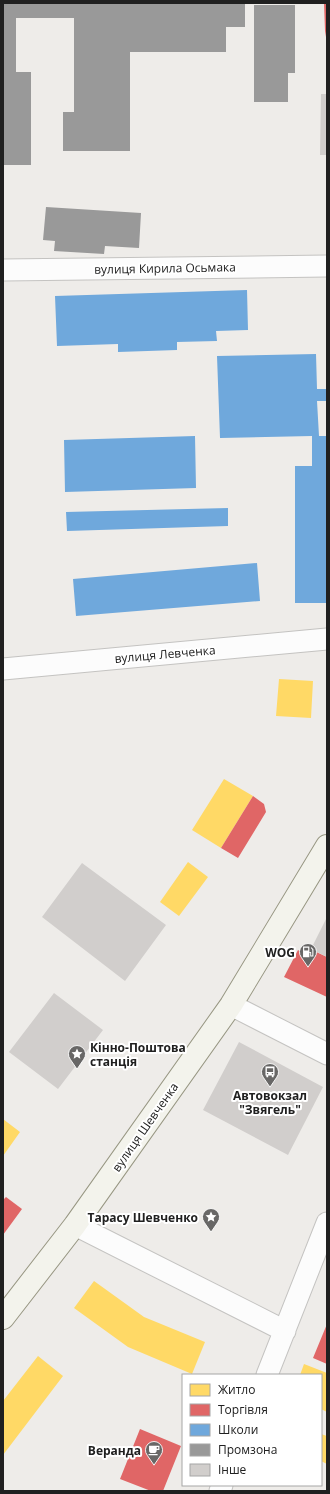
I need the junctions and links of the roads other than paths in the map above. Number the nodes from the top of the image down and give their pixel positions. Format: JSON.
{"nodes":[{"id":1,"x":327,"y":266,"type":"edge"},
{"id":2,"x":3,"y":270,"type":"edge"},
{"id":3,"x":327,"y":639,"type":"edge"},
{"id":4,"x":3,"y":669,"type":"edge"},
{"id":5,"x":327,"y":846,"type":"edge"},
{"id":6,"x":231,"y":1005,"type":"junction"},
{"id":7,"x":327,"y":1054,"type":"edge"},
{"id":8,"x":327,"y":1224,"type":"edge"},
{"id":9,"x":75,"y":1225,"type":"junction"},
{"id":10,"x":3,"y":1318,"type":"edge"},
{"id":11,"x":285,"y":1331,"type":"junction"},
{"id":12,"x":267,"y":1374,"type":"edge"}],
"edges":[{"from":1,"to":2,"type":"street","name":"вулиця Кирила Осьмака"},
{"from":3,"to":4,"type":"street","name":"вулиця Левченка"},
{"from":5,"to":6,"type":"main road","name":"вулиця Шевченка"},
{"from":6,"to":7,"type":"street"},
{"from":6,"to":9,"type":"main road","name":"вулиця Шевченка"},
{"from":8,"to":11,"type":"street"},
{"from":9,"to":10,"type":"main road","name":"вулиця Шевченка"},
{"from":9,"to":11,"type":"street"},
{"from":11,"to":12,"type":"street"}]}
